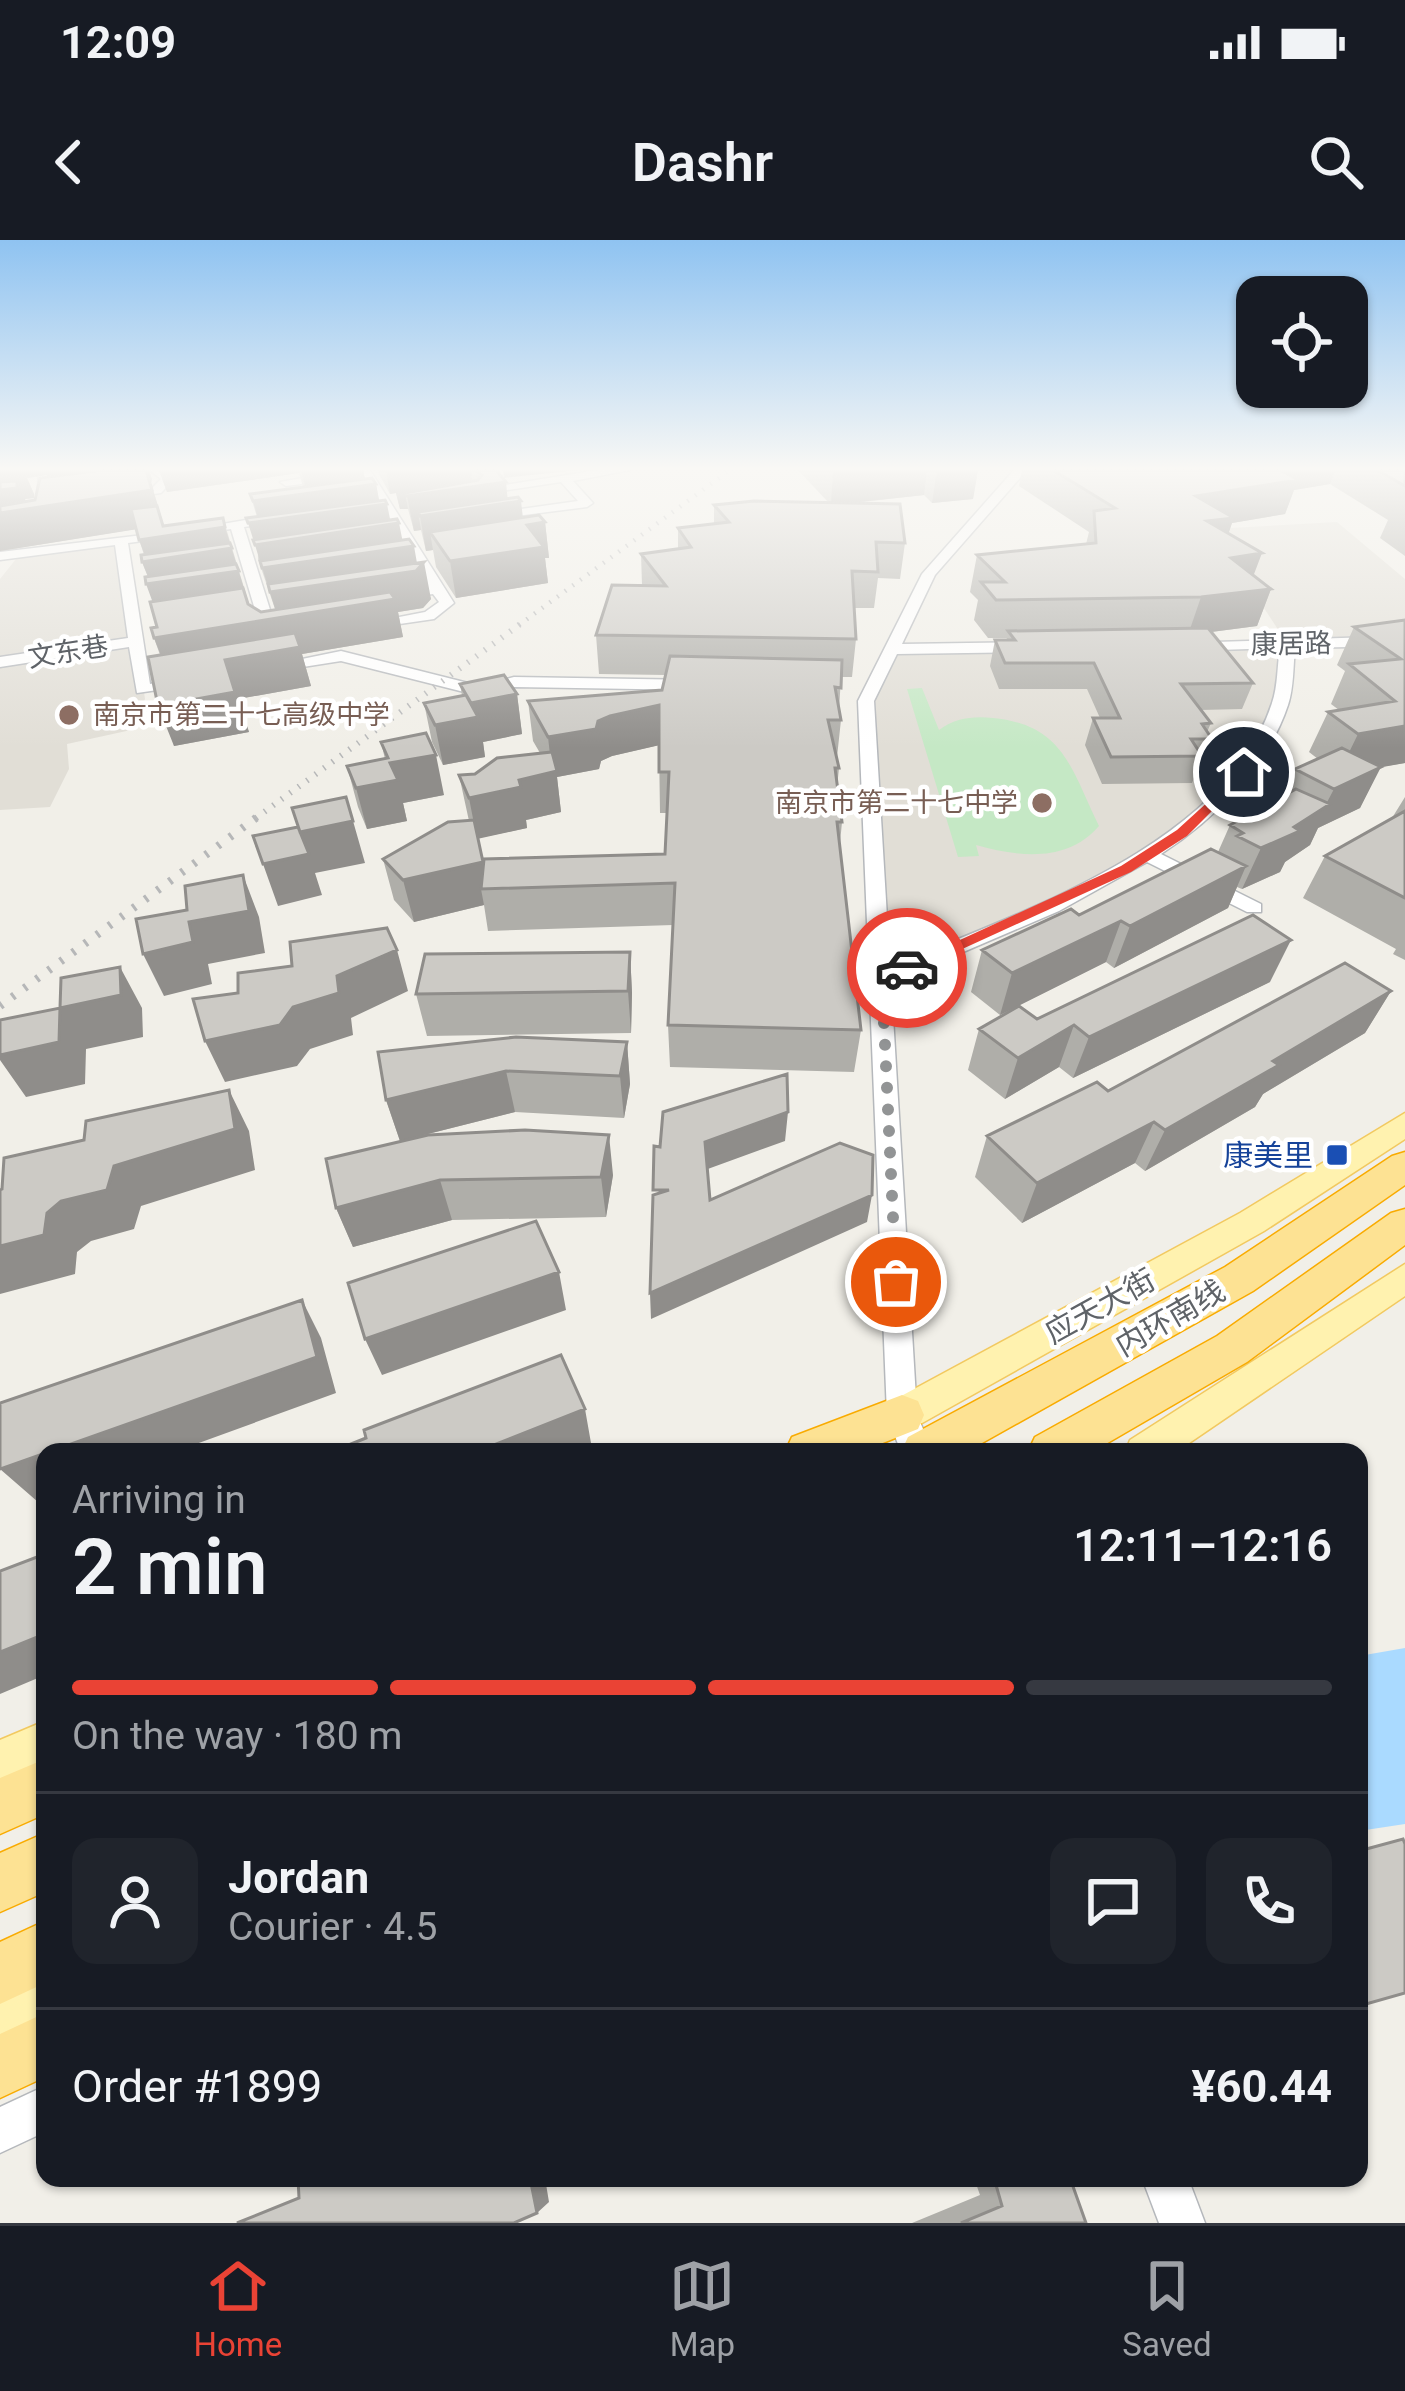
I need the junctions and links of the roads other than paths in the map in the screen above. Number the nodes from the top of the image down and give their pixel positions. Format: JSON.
{"nodes":[{"id":1,"x":124,"y":563,"type":"edge"},
{"id":2,"x":248,"y":563,"type":"edge"},
{"id":3,"x":422,"y":563,"type":"joint"},
{"id":4,"x":939,"y":563,"type":"edge"},
{"id":5,"x":273,"y":565,"type":"edge"},
{"id":6,"x":250,"y":568,"type":"junction"},
{"id":7,"x":399,"y":569,"type":"edge"},
{"id":8,"x":228,"y":571,"type":"edge"},
{"id":9,"x":281,"y":587,"type":"edge"},
{"id":10,"x":437,"y":589,"type":"junction"},
{"id":11,"x":257,"y":591,"type":"junction"},
{"id":12,"x":234,"y":594,"type":"edge"},
{"id":13,"x":373,"y":598,"type":"edge"},
{"id":14,"x":286,"y":611,"type":"edge"},
{"id":15,"x":265,"y":614,"type":"junction"},
{"id":16,"x":244,"y":618,"type":"edge"},
{"id":17,"x":340,"y":629,"type":"edge"},
{"id":18,"x":157,"y":631,"type":"edge"},
{"id":19,"x":295,"y":636,"type":"edge"},
{"id":20,"x":136,"y":638,"type":"junction"},
{"id":21,"x":1405,"y":640,"type":"edge"},
{"id":22,"x":1288,"y":645,"type":"junction"},
{"id":23,"x":1170,"y":646,"type":"edge"},
{"id":24,"x":1052,"y":647,"type":"edge"},
{"id":25,"x":889,"y":649,"type":"junction"},
{"id":26,"x":0,"y":662,"type":"edge"},
{"id":27,"x":260,"y":669,"type":"edge"},
{"id":28,"x":213,"y":677,"type":"edge"},
{"id":29,"x":730,"y":686,"type":"edge"},
{"id":30,"x":847,"y":689,"type":"edge"},
{"id":31,"x":870,"y":690,"type":"junction"},
{"id":32,"x":1148,"y":855,"type":"junction"},
{"id":33,"x":1254,"y":908,"type":"dead end"},
{"id":34,"x":882,"y":980,"type":"junction"},
{"id":35,"x":1405,"y":1124,"type":"edge"},
{"id":36,"x":1405,"y":1166,"type":"edge"},
{"id":37,"x":1405,"y":1224,"type":"edge"},
{"id":38,"x":1405,"y":1278,"type":"edge"},
{"id":39,"x":914,"y":1440,"type":"edge"},
{"id":40,"x":880,"y":1443,"type":"edge"},
{"id":41,"x":1067,"y":1443,"type":"edge"},
{"id":42,"x":1158,"y":1443,"type":"edge"},
{"id":43,"x":36,"y":1748,"type":"edge"},
{"id":44,"x":0,"y":1763,"type":"edge"},
{"id":45,"x":36,"y":1790,"type":"edge"},
{"id":46,"x":0,"y":1806,"type":"edge"},
{"id":47,"x":36,"y":1866,"type":"edge"},
{"id":48,"x":0,"y":1883,"type":"edge"},
{"id":49,"x":36,"y":1956,"type":"edge"},
{"id":50,"x":0,"y":1974,"type":"edge"},
{"id":51,"x":36,"y":2012,"type":"edge"},
{"id":52,"x":0,"y":2030,"type":"edge"},
{"id":53,"x":36,"y":2049,"type":"edge"},
{"id":54,"x":0,"y":2067,"type":"edge"},
{"id":55,"x":36,"y":2113,"type":"edge"},
{"id":56,"x":0,"y":2131,"type":"edge"},
{"id":57,"x":1168,"y":2187,"type":"edge"},
{"id":58,"x":1182,"y":2223,"type":"edge"}],
"edges":[{"from":1,"to":20,"type":"street"},
{"from":2,"to":6,"type":"street"},
{"from":3,"to":7,"type":"street"},
{"from":3,"to":10,"type":"street"},
{"from":4,"to":25,"type":"street"},
{"from":5,"to":6,"type":"street"},
{"from":6,"to":8,"type":"street"},
{"from":6,"to":11,"type":"street"},
{"from":9,"to":11,"type":"street"},
{"from":10,"to":13,"type":"street"},
{"from":10,"to":17,"type":"street"},
{"from":11,"to":12,"type":"street"},
{"from":11,"to":15,"type":"street"},
{"from":14,"to":15,"type":"street"},
{"from":15,"to":16,"type":"street"},
{"from":15,"to":19,"type":"street"},
{"from":18,"to":20,"type":"street","name":"文东巷"},
{"from":20,"to":26,"type":"street","name":"文东巷"},
{"from":20,"to":28,"type":"street"},
{"from":21,"to":22,"type":"street","name":"康居路"},
{"from":22,"to":23,"type":"street","name":"康居路"},
{"from":22,"to":32,"type":"street"},
{"from":24,"to":25,"type":"street"},
{"from":25,"to":31,"type":"street"},
{"from":27,"to":29,"type":"street"},
{"from":30,"to":31,"type":"street"},
{"from":31,"to":34,"type":"street"},
{"from":32,"to":33,"type":"street"},
{"from":32,"to":34,"type":"street"},
{"from":34,"to":39,"type":"street"},
{"from":35,"to":39,"type":"main road","name":"应天大街"},
{"from":36,"to":39,"type":"highway","name":"内环南线"},
{"from":37,"to":41,"type":"highway","name":"内环南线"},
{"from":38,"to":42,"type":"main road"},
{"from":39,"to":40,"type":"main road","name":"应天大街"},
{"from":43,"to":44,"type":"main road"},
{"from":45,"to":46,"type":"highway"},
{"from":47,"to":48,"type":"highway"},
{"from":49,"to":50,"type":"highway"},
{"from":51,"to":52,"type":"main road"},
{"from":53,"to":54,"type":"highway"},
{"from":55,"to":56,"type":"street"},
{"from":57,"to":58,"type":"street"}]}
